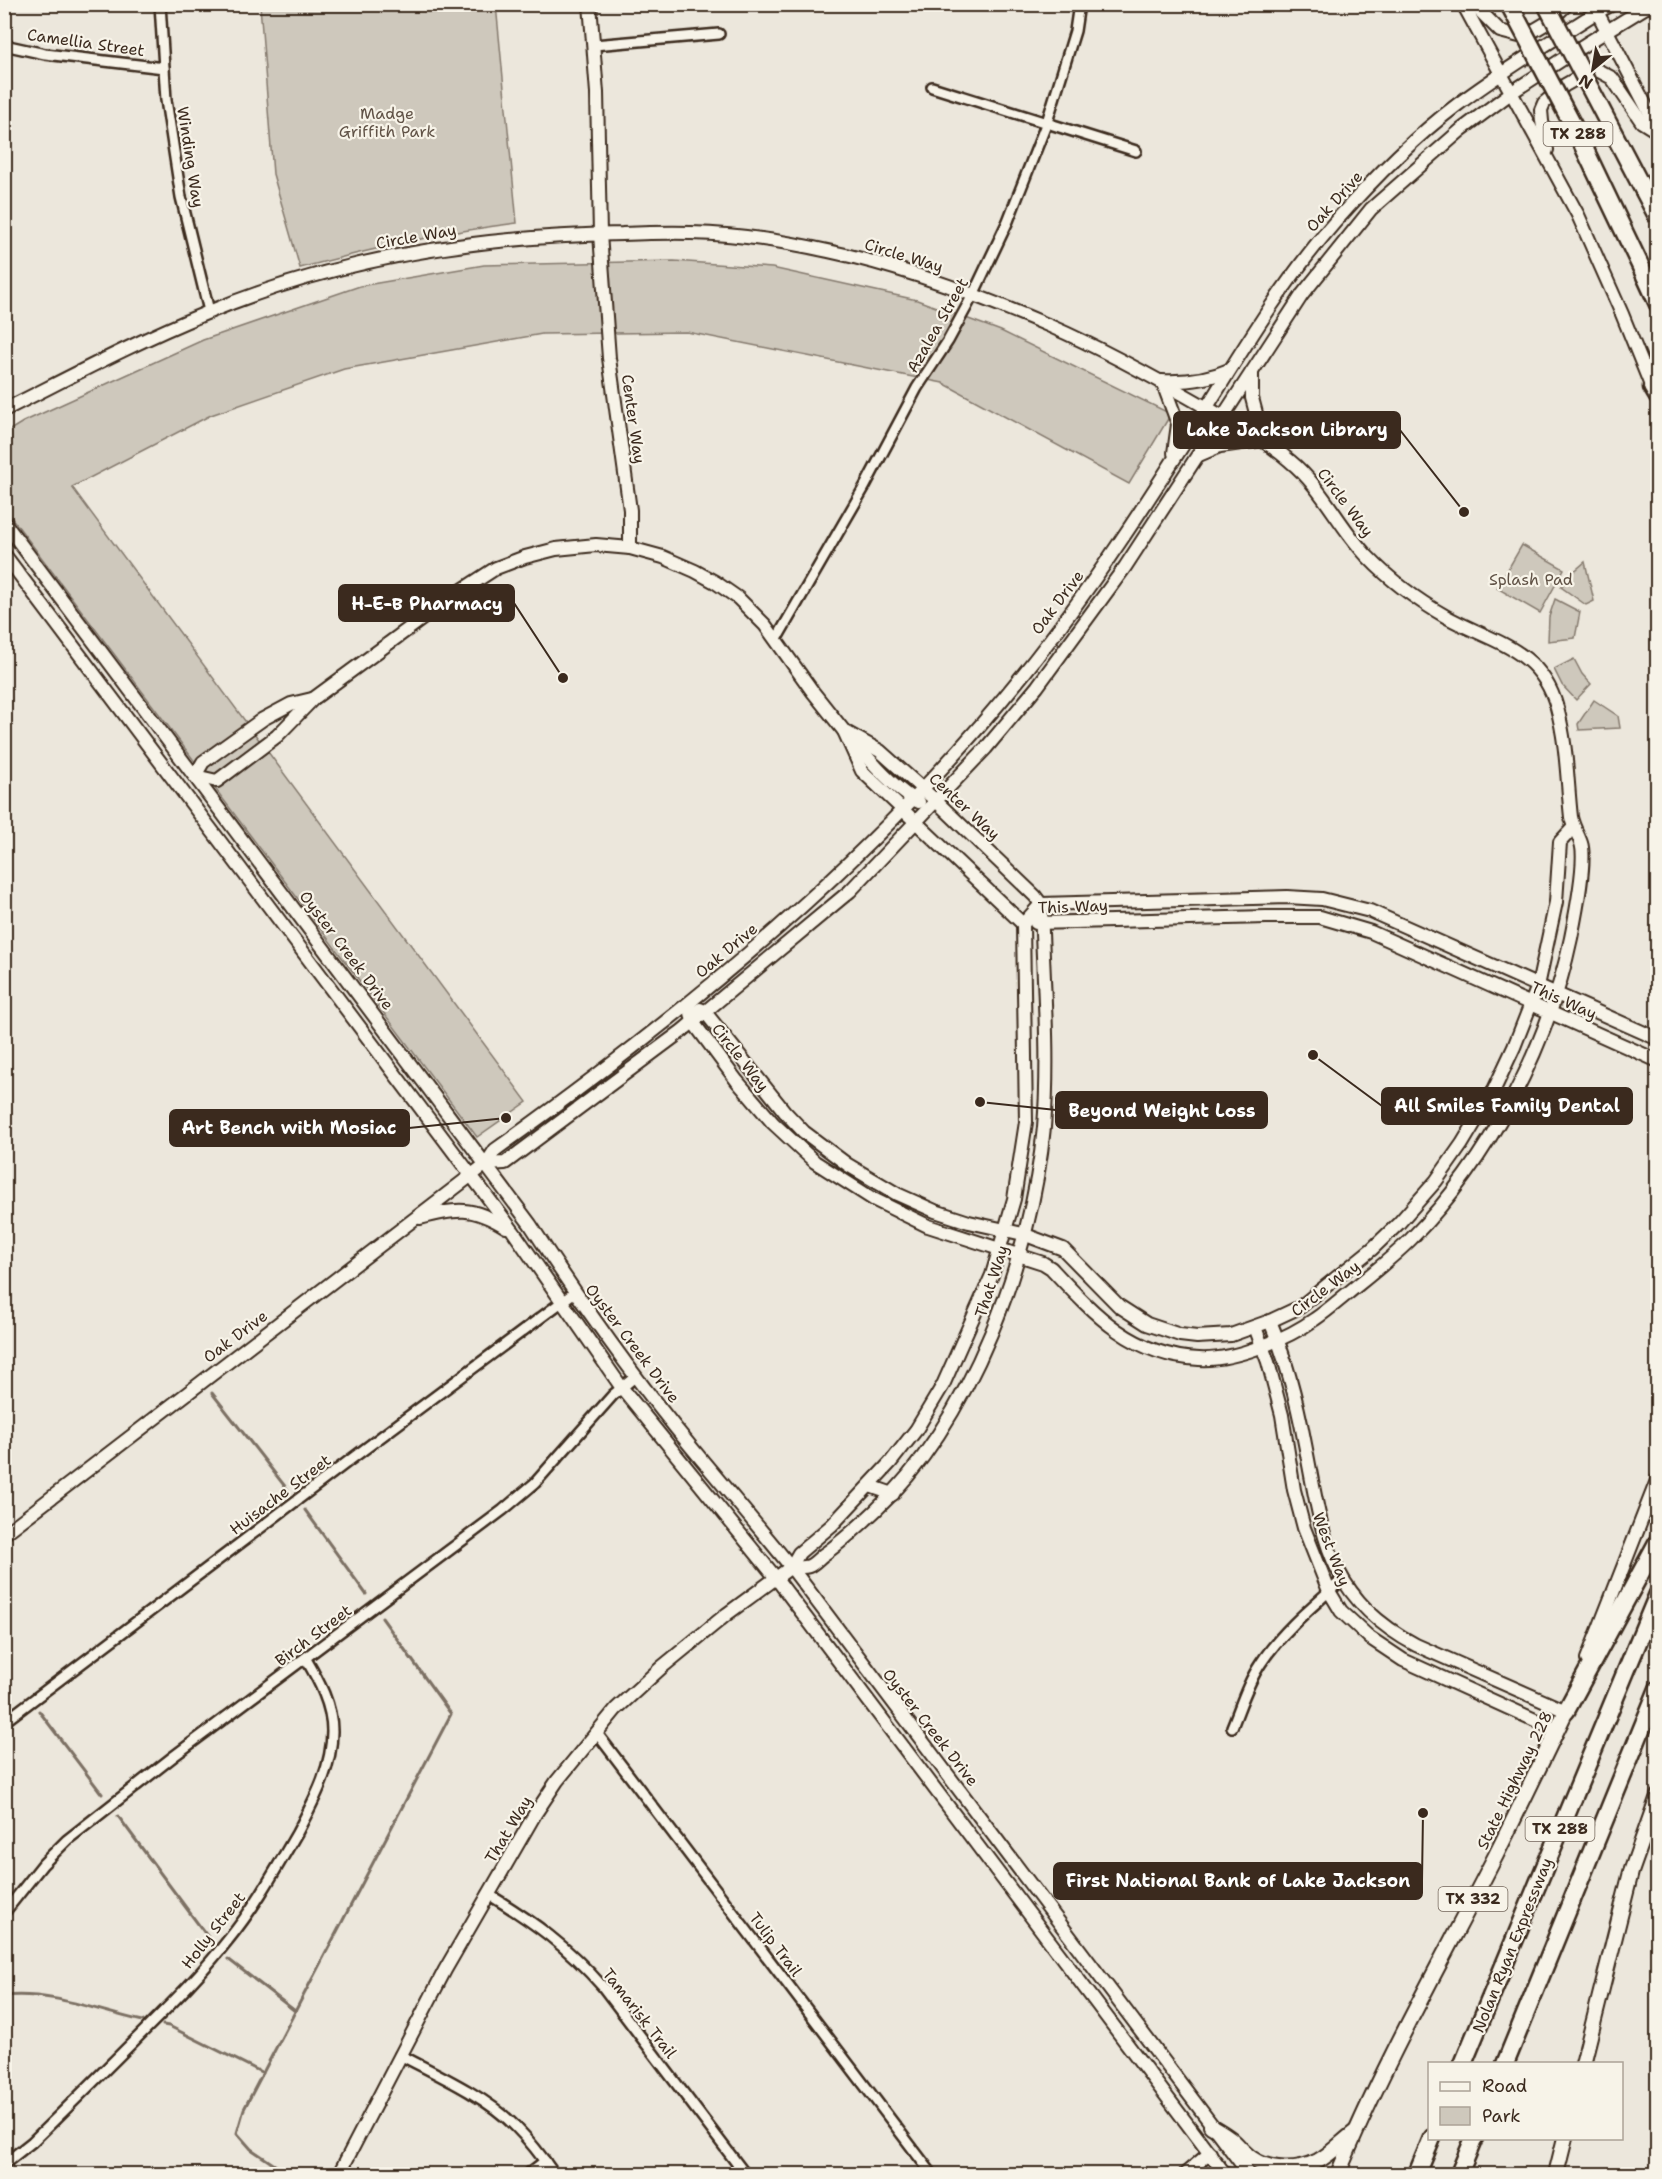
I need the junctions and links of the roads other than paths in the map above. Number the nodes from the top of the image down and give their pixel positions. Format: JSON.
{"nodes":[{"id":1,"x":160,"y":4,"type":"edge"},
{"id":2,"x":590,"y":4,"type":"edge"},
{"id":3,"x":1079,"y":4,"type":"edge"},
{"id":4,"x":1463,"y":4,"type":"edge"},
{"id":5,"x":1473,"y":4,"type":"edge"},
{"id":6,"x":1509,"y":4,"type":"edge"},
{"id":7,"x":1546,"y":4,"type":"edge"},
{"id":8,"x":1567,"y":4,"type":"edge"},
{"id":9,"x":1613,"y":4,"type":"edge"},
{"id":10,"x":1651,"y":4,"type":"edge"},
{"id":11,"x":1595,"y":8,"type":"edge"},
{"id":12,"x":1608,"y":31,"type":"junction"},
{"id":13,"x":719,"y":34,"type":"dead end"},
{"id":14,"x":4,"y":45,"type":"edge"},
{"id":15,"x":594,"y":45,"type":"junction"},
{"id":16,"x":164,"y":68,"type":"junction"},
{"id":17,"x":1502,"y":73,"type":"junction"},
{"id":18,"x":932,"y":87,"type":"dead end"},
{"id":19,"x":1512,"y":93,"type":"junction"},
{"id":20,"x":1047,"y":122,"type":"junction"},
{"id":21,"x":1658,"y":130,"type":"edge"},
{"id":22,"x":1423,"y":134,"type":"junction"},
{"id":23,"x":1438,"y":150,"type":"junction"},
{"id":24,"x":1136,"y":152,"type":"dead end"},
{"id":25,"x":1393,"y":161,"type":"junction"},
{"id":26,"x":1549,"y":164,"type":"junction"},
{"id":27,"x":1407,"y":176,"type":"junction"},
{"id":28,"x":1347,"y":209,"type":"junction"},
{"id":29,"x":1658,"y":218,"type":"edge"},
{"id":30,"x":1359,"y":223,"type":"junction"},
{"id":31,"x":600,"y":234,"type":"junction"},
{"id":32,"x":1287,"y":284,"type":"junction"},
{"id":33,"x":973,"y":295,"type":"junction"},
{"id":34,"x":1302,"y":295,"type":"junction"},
{"id":35,"x":1658,"y":304,"type":"edge"},
{"id":36,"x":209,"y":311,"type":"junction"},
{"id":37,"x":1230,"y":370,"type":"junction"},
{"id":38,"x":1252,"y":372,"type":"junction"},
{"id":39,"x":1162,"y":381,"type":"junction"},
{"id":40,"x":1656,"y":395,"type":"edge"},
{"id":41,"x":1206,"y":407,"type":"junction"},
{"id":42,"x":4,"y":410,"type":"edge"},
{"id":43,"x":1223,"y":417,"type":"junction"},
{"id":44,"x":1263,"y":440,"type":"junction"},
{"id":45,"x":1199,"y":455,"type":"junction"},
{"id":46,"x":1172,"y":460,"type":"junction"},
{"id":47,"x":4,"y":522,"type":"edge"},
{"id":48,"x":630,"y":548,"type":"junction"},
{"id":49,"x":4,"y":554,"type":"edge"},
{"id":50,"x":776,"y":640,"type":"junction"},
{"id":51,"x":313,"y":699,"type":"junction"},
{"id":52,"x":844,"y":731,"type":"junction"},
{"id":53,"x":195,"y":776,"type":"junction"},
{"id":54,"x":922,"y":788,"type":"junction"},
{"id":55,"x":912,"y":799,"type":"junction"},
{"id":56,"x":936,"y":801,"type":"junction"},
{"id":57,"x":902,"y":810,"type":"junction"},
{"id":58,"x":915,"y":822,"type":"junction"},
{"id":59,"x":1572,"y":828,"type":"junction"},
{"id":60,"x":1041,"y":904,"type":"junction"},
{"id":61,"x":1042,"y":923,"type":"junction"},
{"id":62,"x":1023,"y":924,"type":"junction"},
{"id":63,"x":1538,"y":986,"type":"junction"},
{"id":64,"x":1555,"y":994,"type":"junction"},
{"id":65,"x":689,"y":1003,"type":"junction"},
{"id":66,"x":1532,"y":1004,"type":"junction"},
{"id":67,"x":1549,"y":1011,"type":"junction"},
{"id":68,"x":705,"y":1012,"type":"junction"},
{"id":69,"x":693,"y":1022,"type":"junction"},
{"id":70,"x":1658,"y":1039,"type":"edge"},
{"id":71,"x":1658,"y":1060,"type":"edge"},
{"id":72,"x":486,"y":1164,"type":"junction"},
{"id":73,"x":471,"y":1175,"type":"junction"},
{"id":74,"x":416,"y":1219,"type":"junction"},
{"id":75,"x":513,"y":1231,"type":"junction"},
{"id":76,"x":1006,"y":1231,"type":"junction"},
{"id":77,"x":1023,"y":1234,"type":"junction"},
{"id":78,"x":1001,"y":1249,"type":"junction"},
{"id":79,"x":1018,"y":1254,"type":"junction"},
{"id":80,"x":575,"y":1292,"type":"junction"},
{"id":81,"x":561,"y":1303,"type":"junction"},
{"id":82,"x":1270,"y":1322,"type":"junction"},
{"id":83,"x":1255,"y":1327,"type":"junction"},
{"id":84,"x":1278,"y":1340,"type":"junction"},
{"id":85,"x":1262,"y":1345,"type":"junction"},
{"id":86,"x":636,"y":1376,"type":"junction"},
{"id":87,"x":622,"y":1388,"type":"junction"},
{"id":88,"x":1658,"y":1478,"type":"edge"},
{"id":89,"x":870,"y":1486,"type":"junction"},
{"id":90,"x":893,"y":1494,"type":"junction"},
{"id":91,"x":1320,"y":1521,"type":"junction"},
{"id":92,"x":1304,"y":1528,"type":"junction"},
{"id":93,"x":4,"y":1534,"type":"edge"},
{"id":94,"x":1658,"y":1541,"type":"edge"},
{"id":95,"x":791,"y":1567,"type":"junction"},
{"id":96,"x":776,"y":1578,"type":"junction"},
{"id":97,"x":1342,"y":1579,"type":"junction"},
{"id":98,"x":1329,"y":1592,"type":"junction"},
{"id":99,"x":1658,"y":1594,"type":"edge"},
{"id":100,"x":1396,"y":1635,"type":"junction"},
{"id":101,"x":1385,"y":1649,"type":"junction"},
{"id":102,"x":306,"y":1659,"type":"junction"},
{"id":103,"x":1491,"y":1679,"type":"junction"},
{"id":104,"x":1658,"y":1689,"type":"edge"},
{"id":105,"x":1483,"y":1696,"type":"junction"},
{"id":106,"x":1566,"y":1711,"type":"junction"},
{"id":107,"x":4,"y":1722,"type":"edge"},
{"id":108,"x":1232,"y":1727,"type":"dead end"},
{"id":109,"x":1557,"y":1730,"type":"junction"},
{"id":110,"x":596,"y":1732,"type":"junction"},
{"id":111,"x":1658,"y":1796,"type":"edge"},
{"id":112,"x":488,"y":1894,"type":"junction"},
{"id":113,"x":4,"y":1913,"type":"edge"},
{"id":114,"x":400,"y":2055,"type":"junction"},
{"id":115,"x":1464,"y":2062,"type":"edge"},
{"id":116,"x":1506,"y":2062,"type":"edge"},
{"id":117,"x":1584,"y":2062,"type":"edge"},
{"id":118,"x":1211,"y":2126,"type":"junction"},
{"id":119,"x":1356,"y":2130,"type":"junction"},
{"id":120,"x":1432,"y":2140,"type":"edge"},
{"id":121,"x":1474,"y":2140,"type":"edge"},
{"id":122,"x":1565,"y":2140,"type":"edge"},
{"id":123,"x":1210,"y":2153,"type":"junction"},
{"id":124,"x":544,"y":2161,"type":"junction"},
{"id":125,"x":4,"y":2164,"type":"edge"},
{"id":126,"x":339,"y":2175,"type":"edge"},
{"id":127,"x":528,"y":2175,"type":"edge"},
{"id":128,"x":554,"y":2175,"type":"edge"},
{"id":129,"x":745,"y":2175,"type":"edge"},
{"id":130,"x":932,"y":2175,"type":"edge"},
{"id":131,"x":1185,"y":2175,"type":"edge"},
{"id":132,"x":1225,"y":2175,"type":"edge"},
{"id":133,"x":1249,"y":2175,"type":"edge"},
{"id":134,"x":1338,"y":2175,"type":"edge"},
{"id":135,"x":1418,"y":2175,"type":"edge"},
{"id":136,"x":1459,"y":2175,"type":"edge"},
{"id":137,"x":1556,"y":2175,"type":"edge"}],
"edges":[{"from":1,"to":16,"type":"street","name":"Winding Way"},
{"from":2,"to":15,"type":"street","name":"Center Way"},
{"from":3,"to":20,"type":"street","name":"Azalea Street"},
{"from":4,"to":17,"type":"street"},
{"from":5,"to":8,"type":"street"},
{"from":6,"to":35,"type":"highway","number":"TX 288","bridge":true},
{"from":7,"to":29,"type":"highway","number":"TX 288","bridge":true},
{"from":9,"to":11,"type":"street","name":"Oak Drive"},
{"from":10,"to":12,"type":"street","name":"Oak Drive"},
{"from":11,"to":12,"type":"street"},
{"from":11,"to":17,"type":"street","name":"Oak Drive"},
{"from":12,"to":19,"type":"street","name":"Oak Drive"},
{"from":12,"to":21,"type":"street"},
{"from":13,"to":15,"type":"street"},
{"from":14,"to":16,"type":"street","name":"Camellia Street"},
{"from":15,"to":31,"type":"street","name":"Center Way"},
{"from":16,"to":36,"type":"street","name":"Winding Way"},
{"from":17,"to":19,"type":"street"},
{"from":17,"to":22,"type":"street","name":"Oak Drive"},
{"from":18,"to":20,"type":"street"},
{"from":19,"to":23,"type":"street","name":"Oak Drive"},
{"from":19,"to":26,"type":"street"},
{"from":20,"to":24,"type":"street"},
{"from":20,"to":33,"type":"street","name":"Azalea Street"},
{"from":21,"to":26,"type":"street"},
{"from":22,"to":23,"type":"street"},
{"from":22,"to":25,"type":"street","name":"Oak Drive"},
{"from":23,"to":27,"type":"street","name":"Oak Drive"},
{"from":25,"to":27,"type":"street"},
{"from":25,"to":28,"type":"street","name":"Oak Drive"},
{"from":26,"to":40,"type":"street"},
{"from":27,"to":30,"type":"street","name":"Oak Drive"},
{"from":28,"to":30,"type":"street"},
{"from":28,"to":32,"type":"street","name":"Oak Drive"},
{"from":30,"to":34,"type":"street","name":"Oak Drive"},
{"from":31,"to":33,"type":"street","name":"Circle Way"},
{"from":31,"to":36,"type":"street","name":"Circle Way"},
{"from":31,"to":48,"type":"street","name":"Center Way"},
{"from":32,"to":34,"type":"street"},
{"from":32,"to":37,"type":"street","name":"Oak Drive"},
{"from":33,"to":39,"type":"street","name":"Circle Way"},
{"from":33,"to":50,"type":"street","name":"Azalea Street"},
{"from":34,"to":38,"type":"street","name":"Oak Drive"},
{"from":36,"to":42,"type":"street","name":"Circle Way"},
{"from":37,"to":39,"type":"street"},
{"from":37,"to":41,"type":"street","name":"Oak Drive"},
{"from":38,"to":43,"type":"street","name":"Oak Drive"},
{"from":38,"to":44,"type":"street"},
{"from":39,"to":41,"type":"street","name":"Circle Way"},
{"from":39,"to":46,"type":"street"},
{"from":41,"to":43,"type":"street","name":"Circle Way"},
{"from":41,"to":46,"type":"street","name":"Oak Drive"},
{"from":43,"to":44,"type":"street","name":"Circle Way"},
{"from":43,"to":45,"type":"street","name":"Oak Drive"},
{"from":44,"to":45,"type":"street"},
{"from":44,"to":59,"type":"street","name":"Circle Way"},
{"from":45,"to":56,"type":"street","name":"Oak Drive"},
{"from":46,"to":54,"type":"street","name":"Oak Drive"},
{"from":47,"to":53,"type":"street","name":"Oyster Creek Drive"},
{"from":48,"to":50,"type":"street","name":"Center Way"},
{"from":48,"to":51,"type":"street"},
{"from":49,"to":73,"type":"street","name":"Oyster Creek Drive"},
{"from":50,"to":52,"type":"street","name":"Center Way"},
{"from":51,"to":53,"type":"street"},
{"from":51,"to":53,"type":"street"},
{"from":52,"to":54,"type":"street","name":"Center Way"},
{"from":52,"to":55,"type":"street"},
{"from":52,"to":57,"type":"street","name":"Center Way"},
{"from":53,"to":72,"type":"street","name":"Oyster Creek Drive"},
{"from":54,"to":55,"type":"street","name":"Oak Drive"},
{"from":54,"to":56,"type":"street","name":"Center Way"},
{"from":55,"to":56,"type":"street"},
{"from":55,"to":57,"type":"street","name":"Oak Drive"},
{"from":56,"to":58,"type":"street","name":"Oak Drive"},
{"from":56,"to":60,"type":"street","name":"Center Way"},
{"from":57,"to":58,"type":"street","name":"Center Way"},
{"from":57,"to":65,"type":"street","name":"Oak Drive"},
{"from":58,"to":62,"type":"street","name":"Center Way"},
{"from":58,"to":68,"type":"street","name":"Oak Drive"},
{"from":59,"to":63,"type":"street","name":"Circle Way"},
{"from":59,"to":64,"type":"street","name":"Circle Way"},
{"from":60,"to":61,"type":"street"},
{"from":60,"to":62,"type":"street","name":"This Way"},
{"from":60,"to":63,"type":"street","name":"This Way"},
{"from":61,"to":62,"type":"street","name":"This Way"},
{"from":61,"to":66,"type":"street","name":"This Way"},
{"from":61,"to":77,"type":"street","name":"That Way"},
{"from":62,"to":76,"type":"street","name":"That Way"},
{"from":63,"to":64,"type":"street","name":"This Way"},
{"from":63,"to":66,"type":"street","name":"Circle Way"},
{"from":64,"to":67,"type":"street","name":"Circle Way"},
{"from":64,"to":70,"type":"street","name":"This Way"},
{"from":65,"to":68,"type":"street","name":"Circle Way"},
{"from":65,"to":69,"type":"street","name":"Circle Way"},
{"from":65,"to":72,"type":"street","name":"Oak Drive"},
{"from":66,"to":67,"type":"street","name":"This Way"},
{"from":66,"to":82,"type":"street","name":"Circle Way"},
{"from":67,"to":71,"type":"street","name":"This Way"},
{"from":67,"to":84,"type":"street","name":"Circle Way"},
{"from":68,"to":69,"type":"street","name":"Oak Drive"},
{"from":68,"to":76,"type":"street","name":"Circle Way"},
{"from":69,"to":72,"type":"street","name":"Oak Drive"},
{"from":69,"to":78,"type":"street","name":"Circle Way"},
{"from":72,"to":73,"type":"street","name":"Oak Drive"},
{"from":72,"to":80,"type":"street","name":"Oyster Creek Drive"},
{"from":73,"to":74,"type":"street","name":"Oak Drive"},
{"from":73,"to":75,"type":"street","name":"Oyster Creek Drive"},
{"from":74,"to":75,"type":"street"},
{"from":74,"to":93,"type":"street","name":"Oak Drive"},
{"from":75,"to":81,"type":"street","name":"Oyster Creek Drive"},
{"from":76,"to":77,"type":"street","name":"Circle Way"},
{"from":76,"to":78,"type":"street","name":"That Way"},
{"from":77,"to":79,"type":"street","name":"That Way"},
{"from":77,"to":83,"type":"street","name":"Circle Way"},
{"from":78,"to":79,"type":"street","name":"Circle Way"},
{"from":78,"to":89,"type":"street","name":"That Way"},
{"from":79,"to":85,"type":"street","name":"Circle Way"},
{"from":79,"to":90,"type":"street","name":"That Way"},
{"from":80,"to":81,"type":"street","name":"Huisache Street"},
{"from":80,"to":86,"type":"street","name":"Oyster Creek Drive"},
{"from":81,"to":87,"type":"street","name":"Oyster Creek Drive"},
{"from":81,"to":107,"type":"street","name":"Huisache Street"},
{"from":82,"to":83,"type":"street","name":"Circle Way"},
{"from":82,"to":84,"type":"street","name":"West Way"},
{"from":83,"to":85,"type":"street","name":"West Way"},
{"from":84,"to":85,"type":"street","name":"Circle Way"},
{"from":84,"to":91,"type":"street","name":"West Way"},
{"from":85,"to":92,"type":"street","name":"West Way"},
{"from":86,"to":87,"type":"street","name":"Birch Street"},
{"from":86,"to":95,"type":"street","name":"Oyster Creek Drive"},
{"from":87,"to":96,"type":"street","name":"Oyster Creek Drive"},
{"from":87,"to":102,"type":"street","name":"Birch Street"},
{"from":88,"to":106,"type":"street","name":"State Highway 228"},
{"from":89,"to":90,"type":"street"},
{"from":89,"to":95,"type":"street","name":"That Way"},
{"from":90,"to":95,"type":"street","name":"That Way"},
{"from":91,"to":92,"type":"street"},
{"from":91,"to":97,"type":"street","name":"West Way"},
{"from":92,"to":98,"type":"street","name":"West Way"},
{"from":94,"to":106,"type":"highway"},
{"from":95,"to":96,"type":"street","name":"That Way"},
{"from":95,"to":118,"type":"street","name":"Oyster Creek Drive"},
{"from":96,"to":110,"type":"street","name":"That Way"},
{"from":96,"to":123,"type":"street","name":"Oyster Creek Drive"},
{"from":97,"to":98,"type":"street"},
{"from":97,"to":100,"type":"street","name":"West Way"},
{"from":98,"to":101,"type":"street","name":"West Way"},
{"from":98,"to":108,"type":"street"},
{"from":99,"to":115,"type":"highway","name":"Nolan Ryan Expressway","number":"TX 288"},
{"from":100,"to":101,"type":"street"},
{"from":100,"to":103,"type":"street","name":"West Way"},
{"from":101,"to":105,"type":"street","name":"West Way"},
{"from":102,"to":113,"type":"street","name":"Birch Street"},
{"from":102,"to":125,"type":"street","name":"Holly Street"},
{"from":103,"to":105,"type":"street"},
{"from":103,"to":106,"type":"street","name":"West Way"},
{"from":104,"to":116,"type":"highway","number":"TX 288"},
{"from":105,"to":109,"type":"street","name":"West Way"},
{"from":106,"to":109,"type":"main road","name":"State Highway 228","number":"TX 332"},
{"from":109,"to":119,"type":"main road","name":"State Highway 228","number":"TX 332"},
{"from":110,"to":112,"type":"street","name":"That Way"},
{"from":110,"to":130,"type":"street","name":"Tulip Trail"},
{"from":111,"to":117,"type":"main road"},
{"from":112,"to":114,"type":"street","name":"That Way"},
{"from":112,"to":129,"type":"street","name":"Tamarisk Trail"},
{"from":114,"to":124,"type":"street"},
{"from":114,"to":126,"type":"street","name":"That Way"},
{"from":118,"to":119,"type":"main road"},
{"from":118,"to":133,"type":"street","name":"Oyster Creek Drive"},
{"from":119,"to":134,"type":"main road","number":"TX 332"},
{"from":120,"to":135,"type":"highway"},
{"from":121,"to":136,"type":"highway"},
{"from":122,"to":137,"type":"main road"},
{"from":123,"to":131,"type":"street"},
{"from":123,"to":132,"type":"street","name":"Oyster Creek Drive"},
{"from":124,"to":127,"type":"street"},
{"from":124,"to":128,"type":"street"}]}
